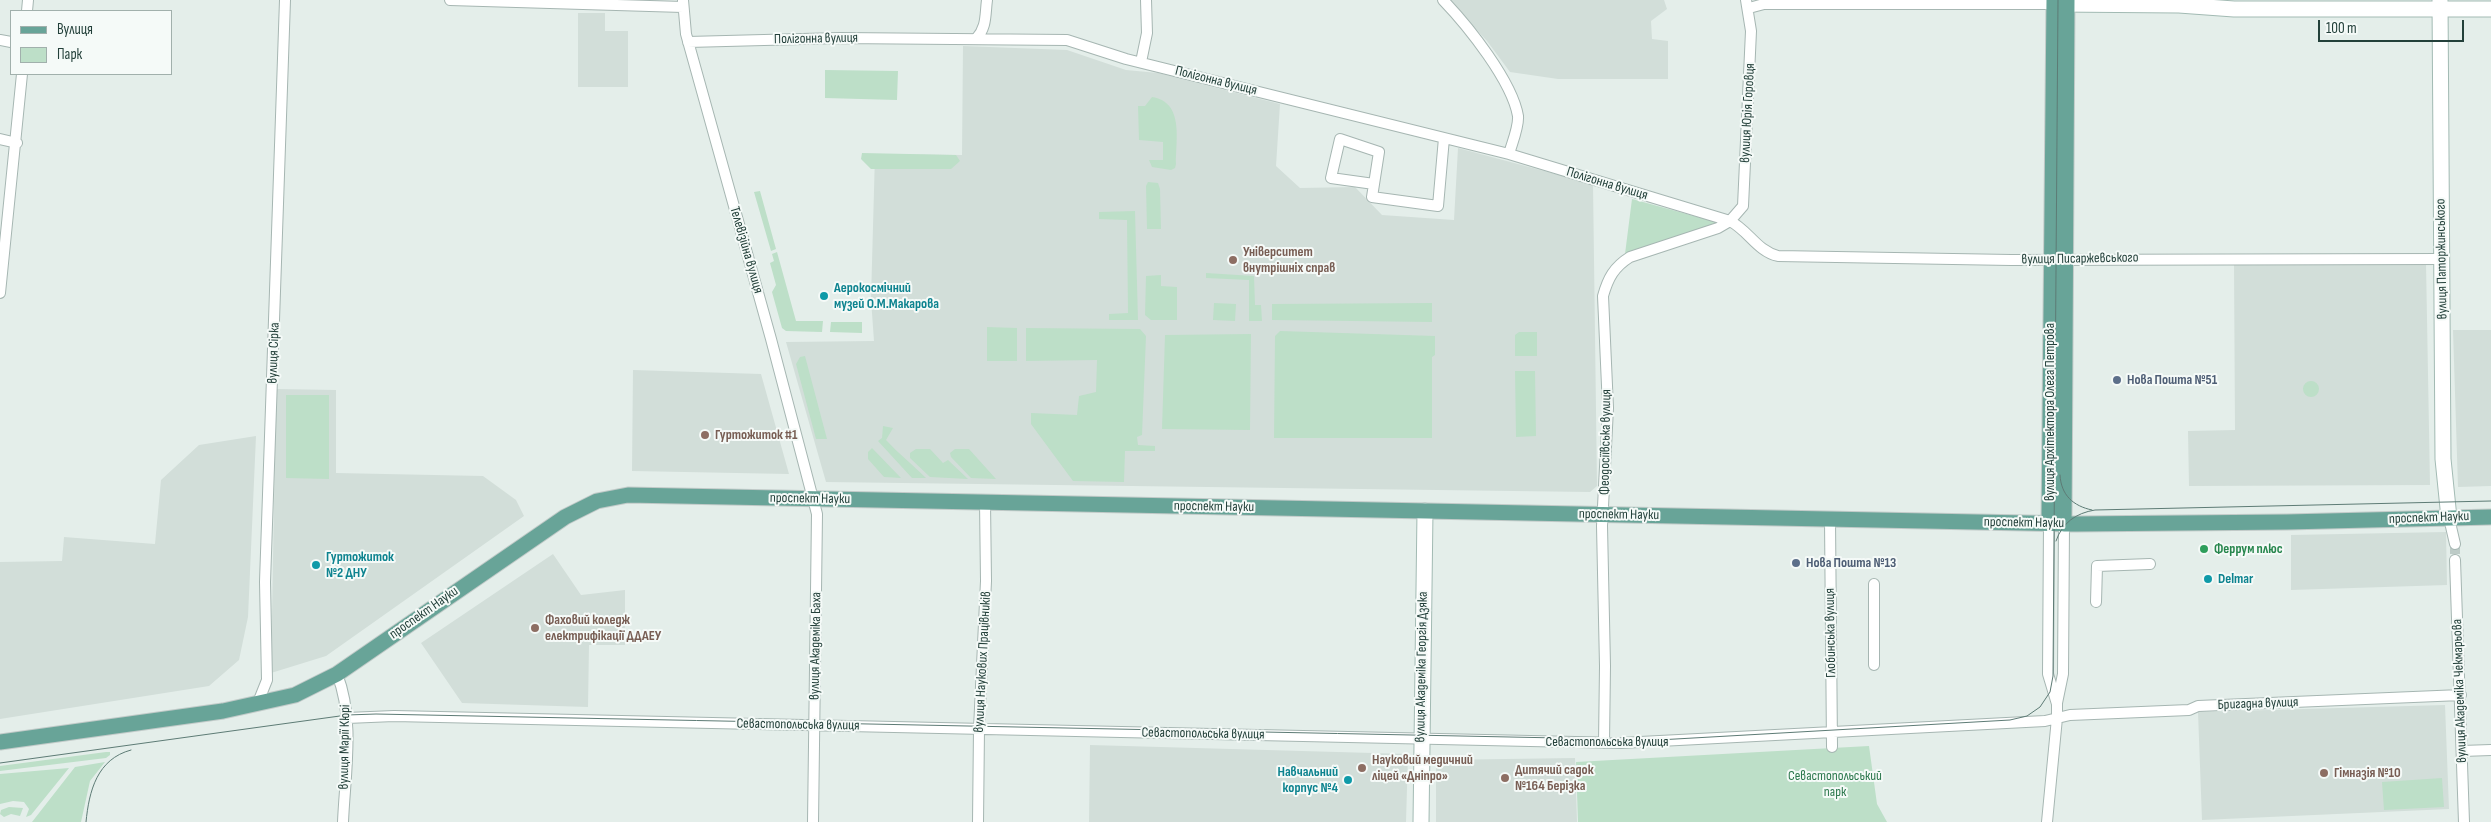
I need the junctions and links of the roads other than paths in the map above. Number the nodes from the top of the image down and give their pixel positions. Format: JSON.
{"nodes":[{"id":1,"x":285,"y":0,"type":"edge"},
{"id":2,"x":450,"y":0,"type":"edge"},
{"id":3,"x":988,"y":0,"type":"edge"},
{"id":4,"x":1146,"y":0,"type":"edge"},
{"id":5,"x":1443,"y":0,"type":"edge"},
{"id":6,"x":2060,"y":2,"type":"edge"},
{"id":7,"x":683,"y":4,"type":"edge"},
{"id":8,"x":1748,"y":4,"type":"edge"},
{"id":9,"x":2440,"y":4,"type":"edge"},
{"id":10,"x":2491,"y":9,"type":"edge"},
{"id":11,"x":976,"y":39,"type":"junction"},
{"id":12,"x":688,"y":42,"type":"junction"},
{"id":13,"x":1141,"y":62,"type":"junction"},
{"id":14,"x":22,"y":75,"type":"edge"},
{"id":15,"x":1444,"y":138,"type":"junction"},
{"id":16,"x":0,"y":139,"type":"edge"},
{"id":17,"x":17,"y":143,"type":"junction"},
{"id":18,"x":1509,"y":154,"type":"junction"},
{"id":19,"x":1374,"y":184,"type":"junction"},
{"id":20,"x":1730,"y":221,"type":"junction"},
{"id":21,"x":2066,"y":258,"type":"junction"},
{"id":22,"x":2443,"y":258,"type":"junction"},
{"id":23,"x":2050,"y":259,"type":"junction"},
{"id":24,"x":0,"y":293,"type":"edge"},
{"id":25,"x":814,"y":500,"type":"junction"},
{"id":26,"x":985,"y":502,"type":"junction"},
{"id":27,"x":1425,"y":511,"type":"junction"},
{"id":28,"x":1603,"y":514,"type":"junction"},
{"id":29,"x":2491,"y":517,"type":"edge"},
{"id":30,"x":2449,"y":518,"type":"junction"},
{"id":31,"x":1830,"y":520,"type":"junction"},
{"id":32,"x":2057,"y":524,"type":"junction"},
{"id":33,"x":2454,"y":544,"type":"tunnel mouth"},
{"id":34,"x":2455,"y":560,"type":"tunnel mouth"},
{"id":35,"x":2150,"y":564,"type":"dead end"},
{"id":36,"x":1874,"y":584,"type":"dead end"},
{"id":37,"x":2096,"y":602,"type":"dead end"},
{"id":38,"x":1874,"y":664,"type":"dead end"},
{"id":39,"x":337,"y":674,"type":"junction"},
{"id":40,"x":2461,"y":696,"type":"junction"},
{"id":41,"x":2057,"y":704,"type":"junction"},
{"id":42,"x":257,"y":705,"type":"junction"},
{"id":43,"x":347,"y":718,"type":"junction"},
{"id":44,"x":2057,"y":718,"type":"junction"},
{"id":45,"x":815,"y":725,"type":"junction"},
{"id":46,"x":979,"y":729,"type":"junction"},
{"id":47,"x":1832,"y":733,"type":"junction"},
{"id":48,"x":1421,"y":738,"type":"junction"},
{"id":49,"x":0,"y":742,"type":"edge"},
{"id":50,"x":1604,"y":743,"type":"junction"},
{"id":51,"x":1832,"y":747,"type":"dead end"},
{"id":52,"x":2462,"y":750,"type":"junction"},
{"id":53,"x":2491,"y":750,"type":"edge"},
{"id":54,"x":344,"y":822,"type":"edge"},
{"id":55,"x":813,"y":822,"type":"edge"},
{"id":56,"x":978,"y":822,"type":"edge"},
{"id":57,"x":1421,"y":822,"type":"edge"},
{"id":58,"x":2047,"y":822,"type":"edge"},
{"id":59,"x":2464,"y":822,"type":"edge"}],
"edges":[{"from":1,"to":42,"type":"street","name":"вулиця Сірка"},
{"from":2,"to":7,"type":"street"},
{"from":3,"to":11,"type":"street"},
{"from":4,"to":13,"type":"street"},
{"from":5,"to":18,"type":"street"},
{"from":6,"to":8,"type":"street"},
{"from":6,"to":9,"type":"main road"},
{"from":6,"to":21,"type":"main road","name":"вулиця Архітектора Олега Петрова"},
{"from":6,"to":23,"type":"main road","name":"вулиця Архітектора Олега Петрова"},
{"from":7,"to":12,"type":"street","name":"Телевізійна вулиця"},
{"from":8,"to":20,"type":"street","name":"вулиця Юрія Горовця"},
{"from":9,"to":10,"type":"main road"},
{"from":9,"to":22,"type":"main road","name":"вулиця Паторжинського"},
{"from":11,"to":12,"type":"street","name":"Полігонна вулиця"},
{"from":11,"to":13,"type":"street","name":"Полігонна вулиця"},
{"from":12,"to":25,"type":"street","name":"Телевізійна вулиця"},
{"from":13,"to":15,"type":"street","name":"Полігонна вулиця"},
{"from":14,"to":17,"type":"street"},
{"from":15,"to":18,"type":"street","name":"Полігонна вулиця"},
{"from":15,"to":19,"type":"street"},
{"from":16,"to":17,"type":"street"},
{"from":17,"to":24,"type":"street"},
{"from":18,"to":20,"type":"street","name":"Полігонна вулиця"},
{"from":19,"to":19,"type":"street"},
{"from":20,"to":23,"type":"street","name":"вулиця Писаржевського"},
{"from":20,"to":28,"type":"street","name":"Феодосіївська вулиця"},
{"from":21,"to":22,"type":"street","name":"вулиця Писаржевського"},
{"from":21,"to":23,"type":"street","name":"вулиця Писаржевського"},
{"from":21,"to":32,"type":"main road","name":"вулиця Архітектора Олега Петрова"},
{"from":22,"to":30,"type":"main road","name":"вулиця Паторжинського"},
{"from":23,"to":32,"type":"main road","name":"вулиця Архітектора Олега Петрова"},
{"from":25,"to":26,"type":"main road","name":"проспект Науки"},
{"from":25,"to":39,"type":"main road","name":"проспект Науки"},
{"from":25,"to":45,"type":"street","name":"вулиця Академіка Баха"},
{"from":26,"to":27,"type":"main road","name":"проспект Науки"},
{"from":26,"to":46,"type":"street","name":"вулиця Наукових Працівників"},
{"from":27,"to":28,"type":"main road","name":"проспект Науки"},
{"from":27,"to":48,"type":"main road","name":"вулиця Академіка Георгія Дзяка"},
{"from":28,"to":31,"type":"main road","name":"проспект Науки"},
{"from":28,"to":50,"type":"street","name":"Феодосіївська вулиця"},
{"from":29,"to":30,"type":"main road","name":"проспект Науки"},
{"from":30,"to":32,"type":"main road","name":"проспект Науки"},
{"from":30,"to":33,"type":"street"},
{"from":31,"to":32,"type":"main road","name":"проспект Науки"},
{"from":31,"to":47,"type":"street","name":"Глобинська вулиця"},
{"from":32,"to":41,"type":"street"},
{"from":32,"to":41,"type":"street","name":"вулиця Архітектора Олега Петрова"},
{"from":34,"to":40,"type":"street","name":"вулиця Академіка Чекмарьова"},
{"from":35,"to":37,"type":"street"},
{"from":36,"to":38,"type":"street"},
{"from":39,"to":42,"type":"main road","name":"проспект Науки"},
{"from":39,"to":43,"type":"street","name":"вулиця Марії Кюрі"},
{"from":40,"to":44,"type":"street","name":"Бригадна вулиця"},
{"from":40,"to":52,"type":"street","name":"вулиця Академіка Чекмарьова"},
{"from":41,"to":44,"type":"street","name":"вулиця Архітектора Олега Петрова"},
{"from":42,"to":49,"type":"main road","name":"проспект Науки"},
{"from":43,"to":45,"type":"street","name":"Севастопольська вулиця"},
{"from":43,"to":54,"type":"street","name":"вулиця Марії Кюрі"},
{"from":44,"to":47,"type":"street","name":"Севастопольська вулиця"},
{"from":44,"to":58,"type":"street","name":"вулиця Архітектора Олега Петрова"},
{"from":45,"to":46,"type":"street","name":"Севастопольська вулиця"},
{"from":45,"to":55,"type":"street","name":"вулиця Академіка Баха"},
{"from":46,"to":48,"type":"street","name":"Севастопольська вулиця"},
{"from":46,"to":56,"type":"street","name":"вулиця Наукових Працівників"},
{"from":47,"to":50,"type":"street","name":"Севастопольська вулиця"},
{"from":47,"to":51,"type":"street","name":"Глобинська вулиця"},
{"from":48,"to":50,"type":"street","name":"Севастопольська вулиця"},
{"from":48,"to":57,"type":"main road","name":"вулиця Академіка Георгія Дзяка"},
{"from":52,"to":53,"type":"street"},
{"from":52,"to":59,"type":"street","name":"вулиця Академіка Чекмарьова"}]}
